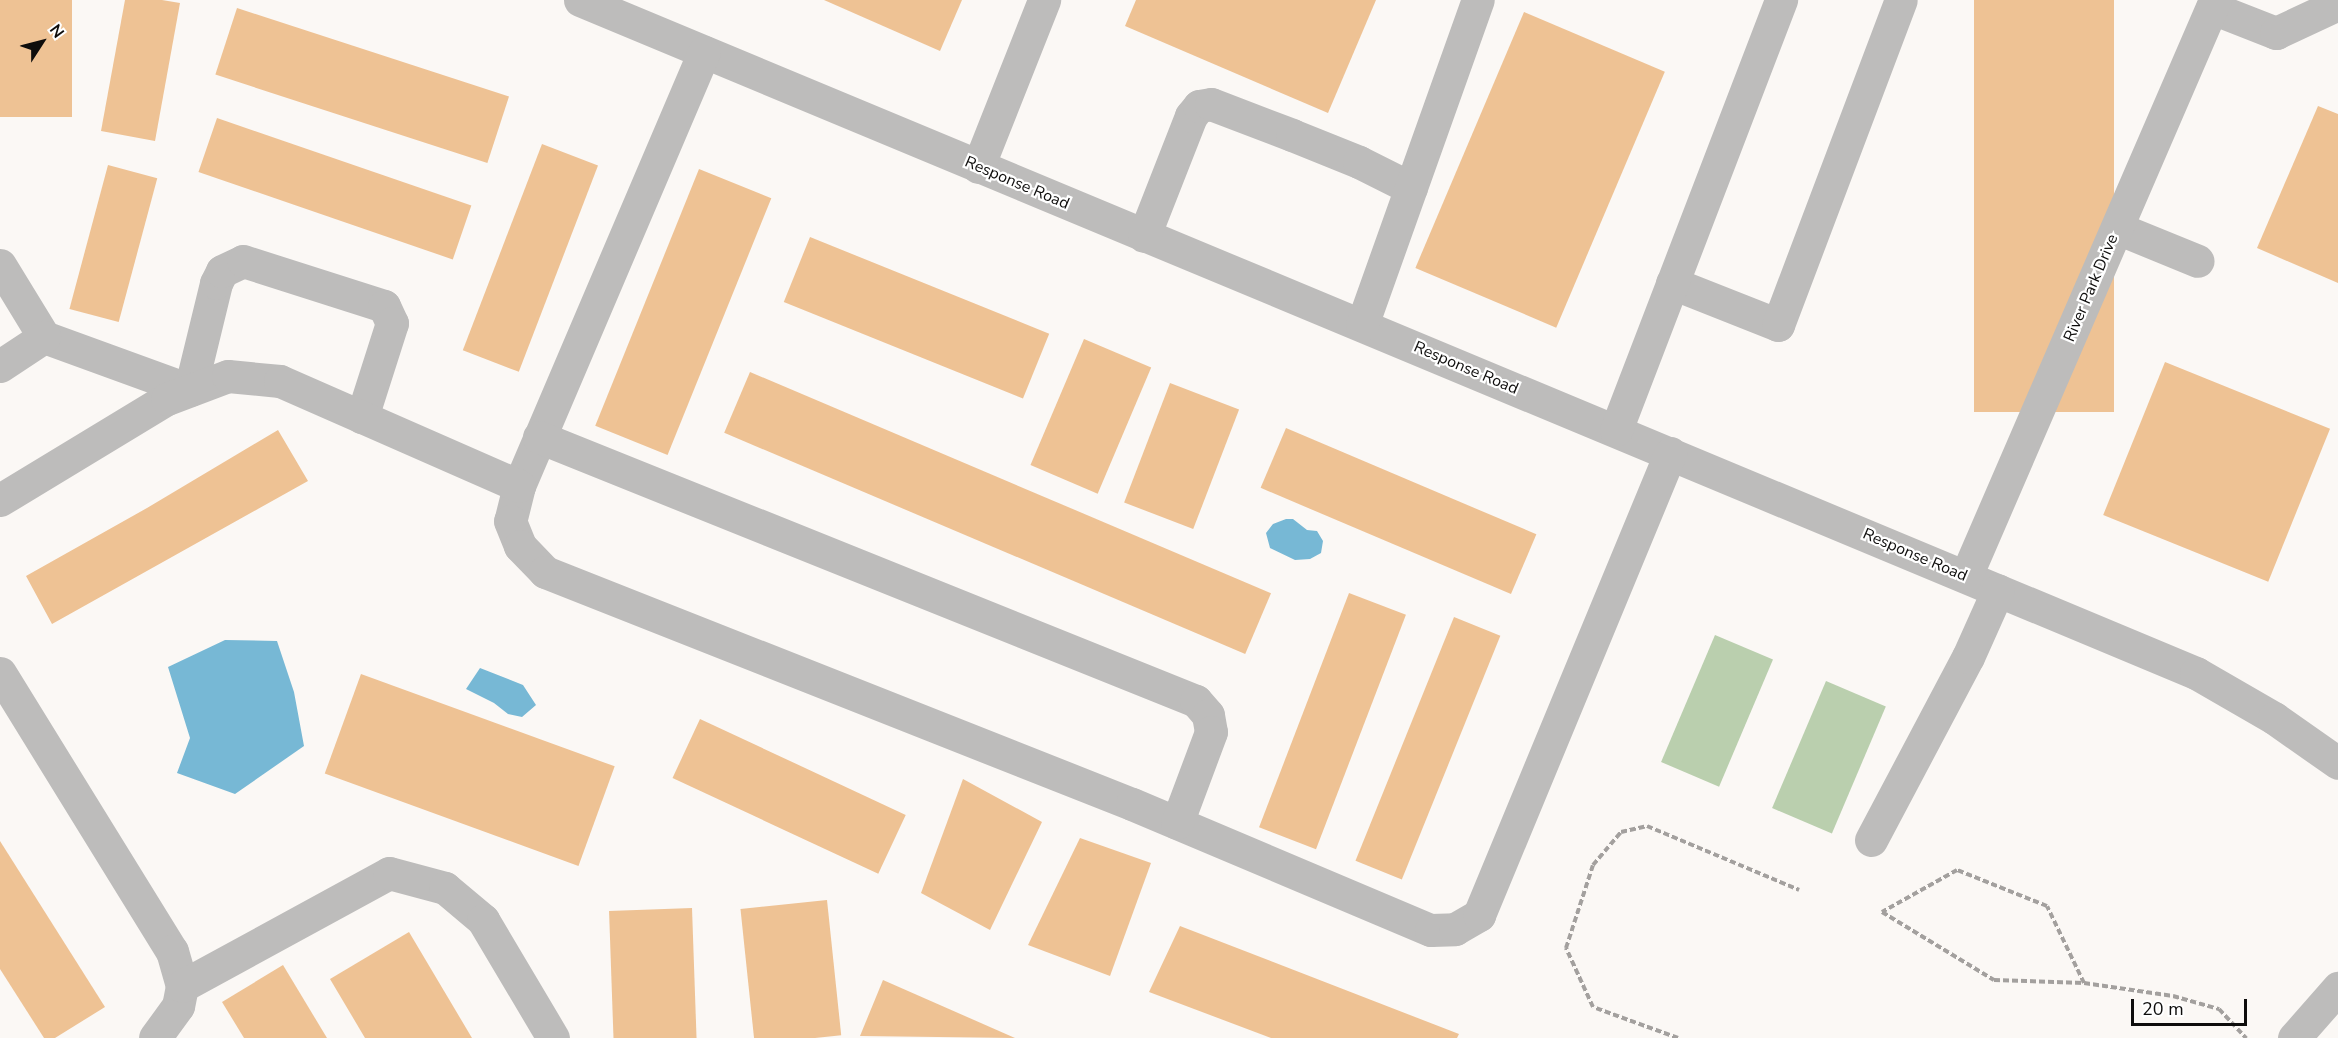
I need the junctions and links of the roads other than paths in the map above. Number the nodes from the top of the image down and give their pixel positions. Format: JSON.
{"nodes":[{"id":1,"x":580,"y":0,"type":"edge"},
{"id":2,"x":1044,"y":0,"type":"edge"},
{"id":3,"x":1478,"y":0,"type":"edge"},
{"id":4,"x":1781,"y":0,"type":"edge"},
{"id":5,"x":1901,"y":0,"type":"edge"},
{"id":6,"x":2214,"y":4,"type":"edge"},
{"id":7,"x":2338,"y":4,"type":"edge"},
{"id":8,"x":704,"y":51,"type":"junction"},
{"id":9,"x":978,"y":167,"type":"junction"},
{"id":10,"x":1411,"y":188,"type":"junction"},
{"id":11,"x":2117,"y":228,"type":"junction"},
{"id":12,"x":1144,"y":236,"type":"junction"},
{"id":13,"x":2198,"y":261,"type":"dead end"},
{"id":14,"x":0,"y":265,"type":"edge"},
{"id":15,"x":1672,"y":283,"type":"junction"},
{"id":16,"x":1362,"y":325,"type":"junction"},
{"id":17,"x":44,"y":337,"type":"junction"},
{"id":18,"x":0,"y":366,"type":"edge"},
{"id":19,"x":190,"y":390,"type":"junction"},
{"id":20,"x":362,"y":417,"type":"junction"},
{"id":21,"x":1616,"y":430,"type":"junction"},
{"id":22,"x":539,"y":437,"type":"junction"},
{"id":23,"x":1670,"y":453,"type":"junction"},
{"id":24,"x":519,"y":486,"type":"junction"},
{"id":25,"x":0,"y":500,"type":"edge"},
{"id":26,"x":1966,"y":576,"type":"junction"},
{"id":27,"x":1998,"y":590,"type":"junction"},
{"id":28,"x":0,"y":673,"type":"edge"},
{"id":29,"x":2338,"y":763,"type":"edge"},
{"id":30,"x":1177,"y":823,"type":"junction"},
{"id":31,"x":1871,"y":840,"type":"dead end"},
{"id":32,"x":182,"y":986,"type":"junction"},
{"id":33,"x":2338,"y":988,"type":"edge"},
{"id":34,"x":155,"y":1038,"type":"edge"},
{"id":35,"x":554,"y":1038,"type":"edge"},
{"id":36,"x":2294,"y":1038,"type":"edge"}],
"edges":[{"from":1,"to":8,"type":"street","name":"Response Road"},
{"from":2,"to":9,"type":"street"},
{"from":3,"to":10,"type":"street"},
{"from":4,"to":15,"type":"street"},
{"from":5,"to":15,"type":"street"},
{"from":6,"to":7,"type":"street"},
{"from":6,"to":11,"type":"street","name":"River Park Drive"},
{"from":8,"to":9,"type":"street","name":"Response Road"},
{"from":8,"to":22,"type":"street"},
{"from":9,"to":12,"type":"street","name":"Response Road"},
{"from":10,"to":12,"type":"street"},
{"from":10,"to":16,"type":"street"},
{"from":11,"to":13,"type":"street"},
{"from":11,"to":26,"type":"street","name":"River Park Drive"},
{"from":12,"to":16,"type":"street","name":"Response Road"},
{"from":14,"to":17,"type":"street"},
{"from":15,"to":21,"type":"street"},
{"from":16,"to":21,"type":"street","name":"Response Road"},
{"from":17,"to":18,"type":"street"},
{"from":17,"to":19,"type":"street"},
{"from":19,"to":20,"type":"street"},
{"from":19,"to":20,"type":"street"},
{"from":19,"to":25,"type":"street"},
{"from":20,"to":24,"type":"street"},
{"from":21,"to":23,"type":"street","name":"Response Road"},
{"from":22,"to":24,"type":"street"},
{"from":22,"to":30,"type":"street"},
{"from":23,"to":26,"type":"street","name":"Response Road"},
{"from":23,"to":30,"type":"street"},
{"from":24,"to":30,"type":"street"},
{"from":26,"to":27,"type":"street","name":"Response Road"},
{"from":27,"to":29,"type":"street","name":"Response Road"},
{"from":27,"to":31,"type":"street"},
{"from":28,"to":32,"type":"street"},
{"from":32,"to":34,"type":"street"},
{"from":32,"to":35,"type":"street"},
{"from":33,"to":36,"type":"street"}]}
